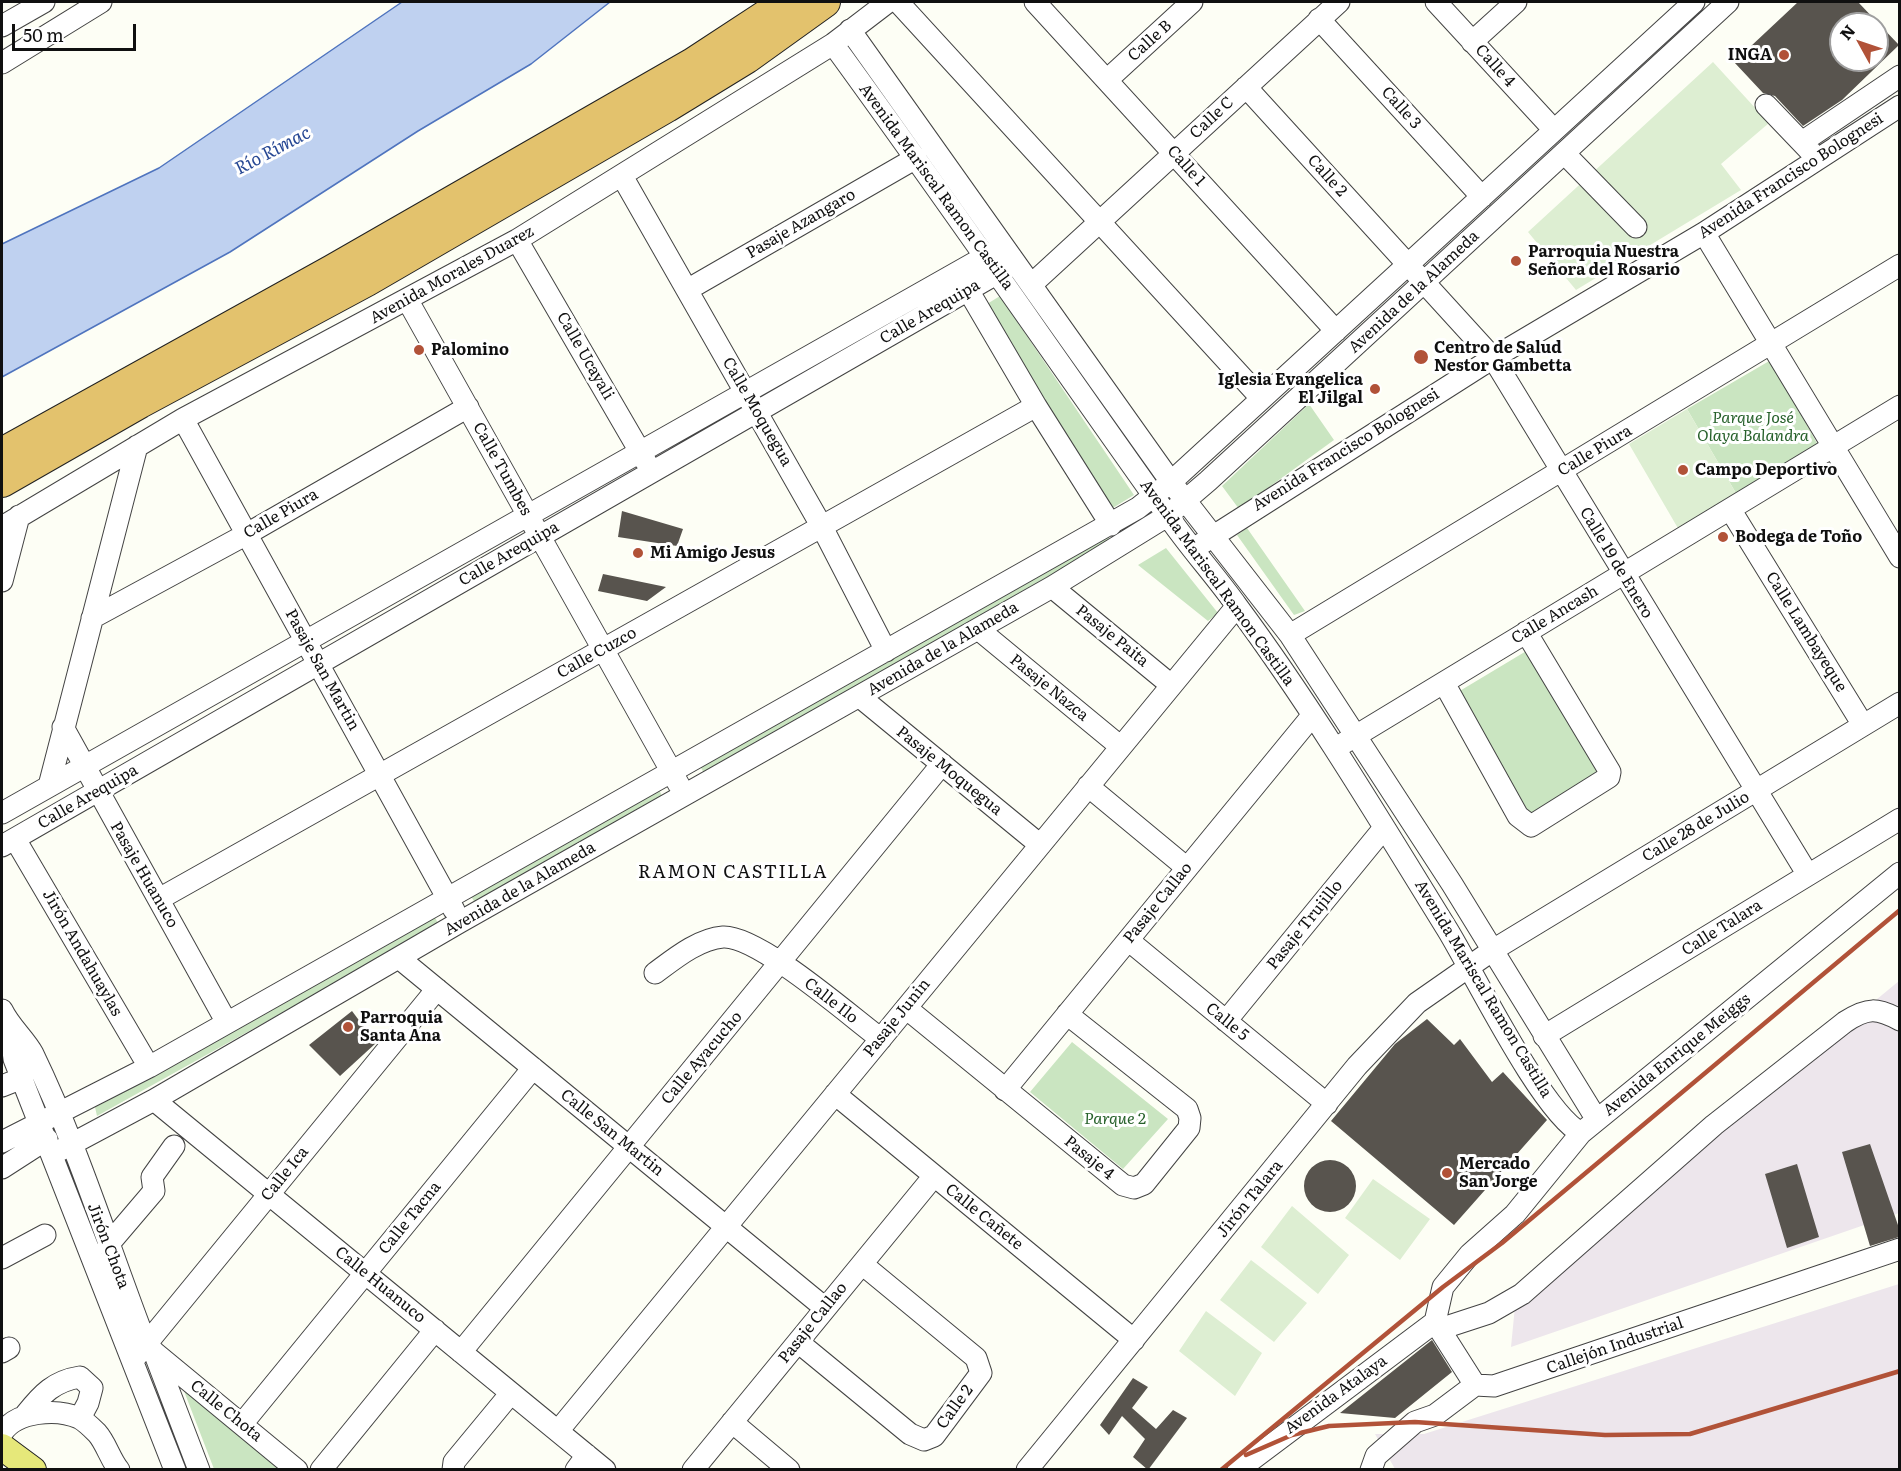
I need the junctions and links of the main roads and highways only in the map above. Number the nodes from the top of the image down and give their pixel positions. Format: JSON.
{"nodes":[{"id":1,"x":786,"y":2,"type":"edge"},
{"id":2,"x":825,"y":2,"type":"edge"},
{"id":3,"x":2,"y":453,"type":"edge"},
{"id":4,"x":2,"y":482,"type":"edge"},
{"id":5,"x":2,"y":1448,"type":"edge"},
{"id":6,"x":33,"y":1470,"type":"edge"}],
"edges":[{"from":1,"to":3,"type":"highway"},
{"from":2,"to":4,"type":"highway"},
{"from":5,"to":6,"type":"main road"}]}
